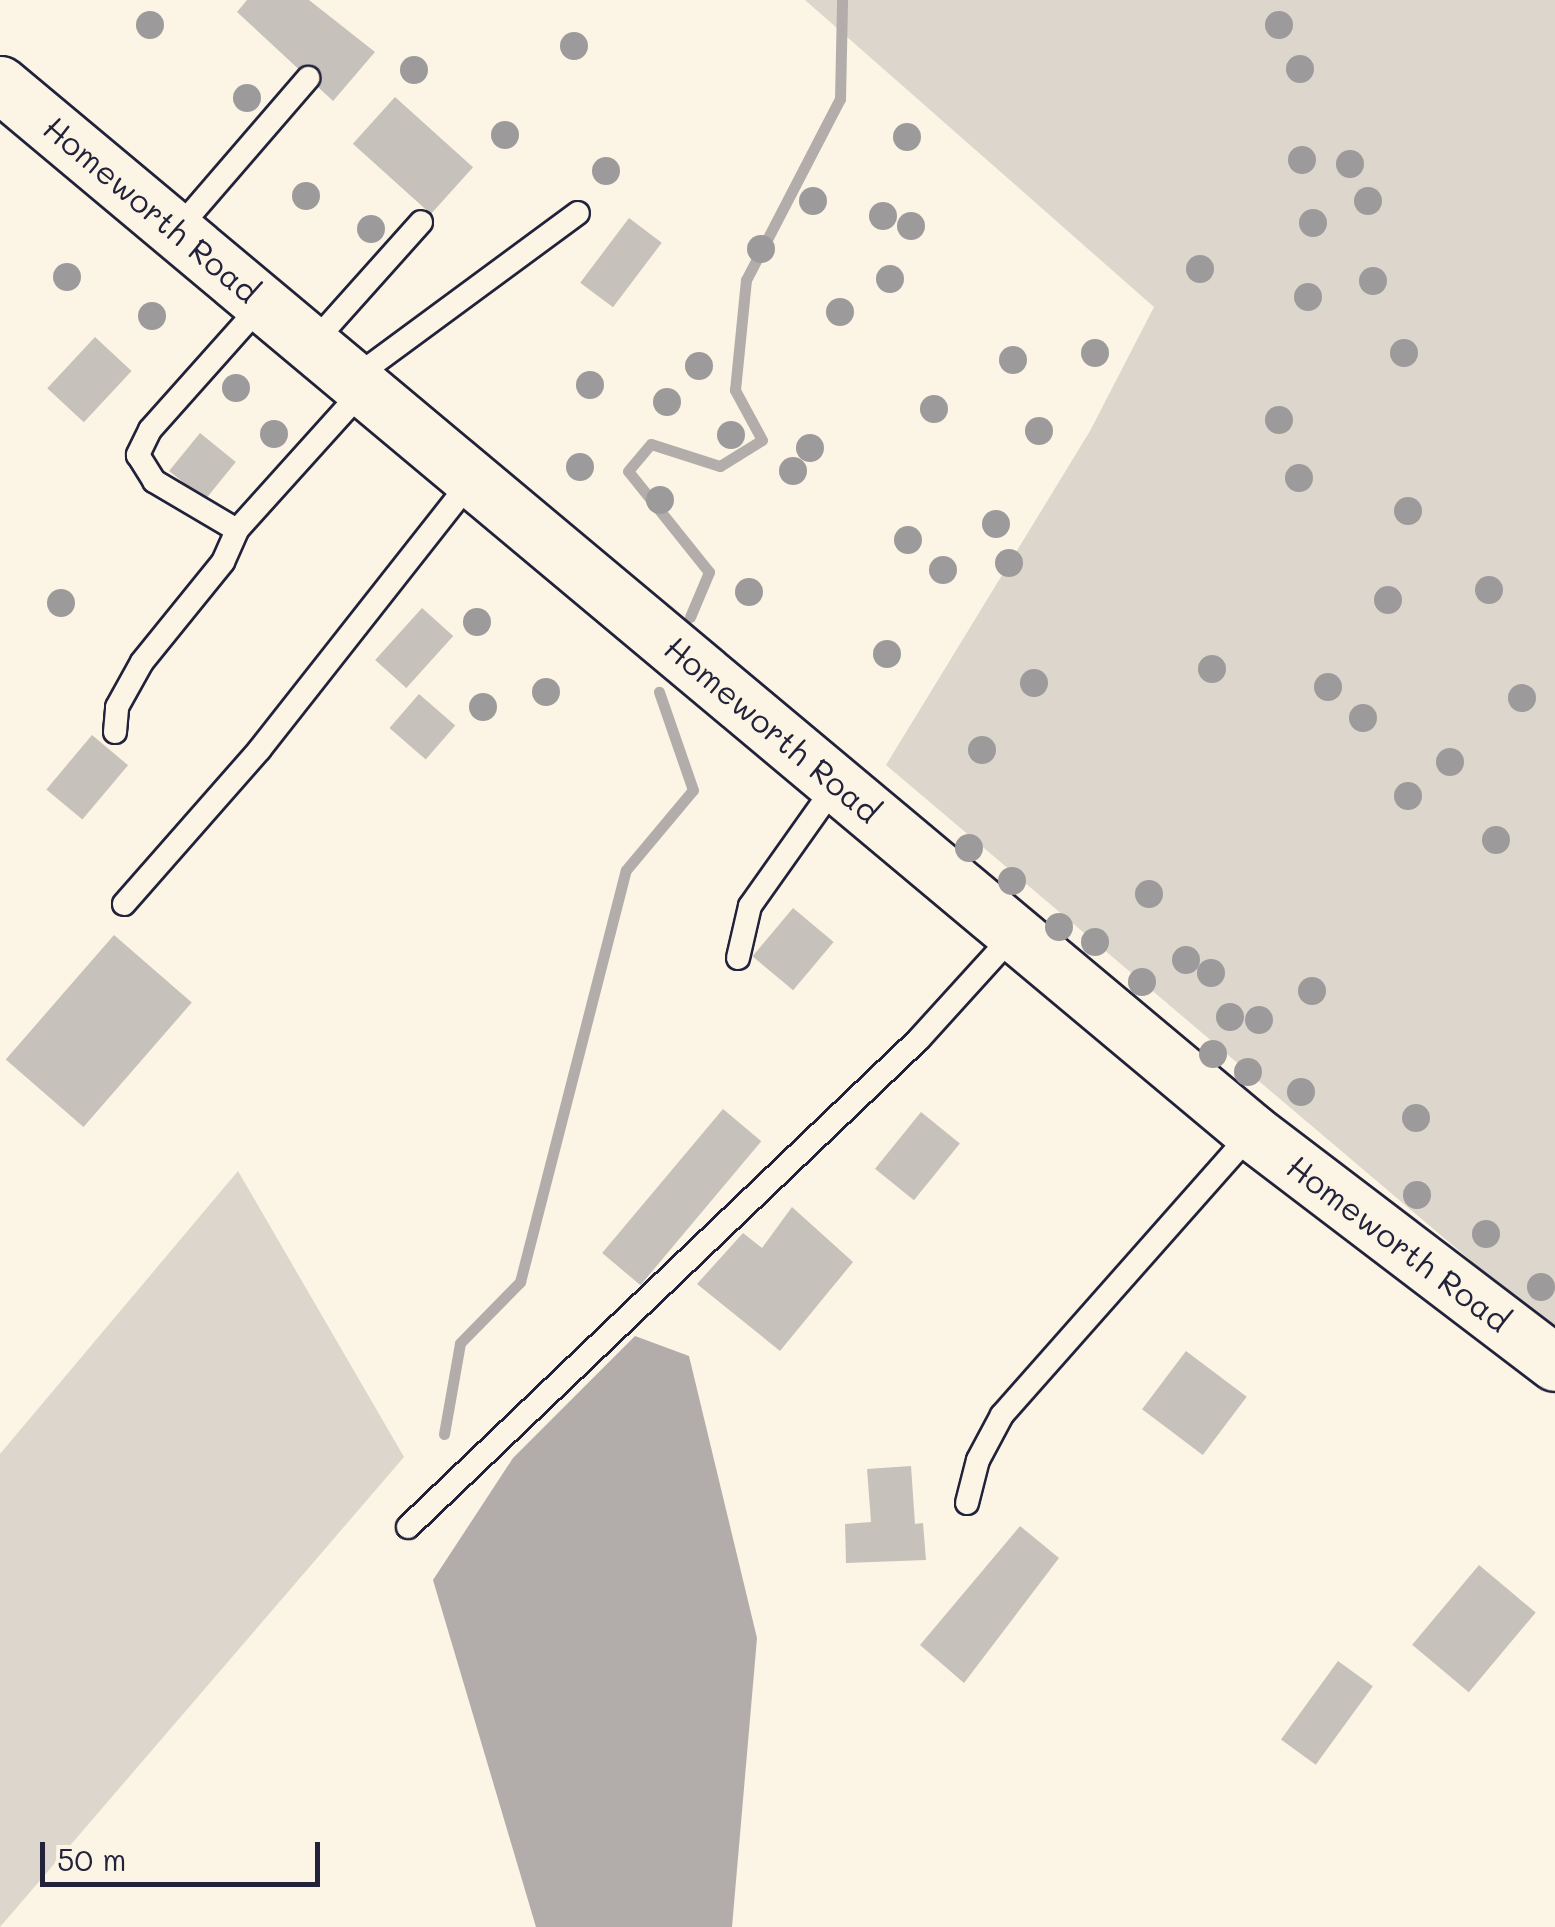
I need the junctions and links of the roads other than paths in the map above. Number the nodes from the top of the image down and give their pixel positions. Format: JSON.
{"nodes":[{"id":1,"x":308,"y":78,"type":"dead end"},
{"id":2,"x":0,"y":84,"type":"edge"},
{"id":3,"x":578,"y":213,"type":"dead end"},
{"id":4,"x":422,"y":222,"type":"dead end"},
{"id":5,"x":177,"y":230,"type":"junction"},
{"id":6,"x":264,"y":302,"type":"junction"},
{"id":7,"x":313,"y":343,"type":"junction"},
{"id":8,"x":360,"y":383,"type":"junction"},
{"id":9,"x":473,"y":478,"type":"junction"},
{"id":10,"x":237,"y":530,"type":"junction"},
{"id":11,"x":115,"y":732,"type":"dead end"},
{"id":12,"x":836,"y":783,"type":"junction"},
{"id":13,"x":124,"y":904,"type":"dead end"},
{"id":14,"x":1016,"y":933,"type":"junction"},
{"id":15,"x":738,"y":958,"type":"dead end"},
{"id":16,"x":1252,"y":1132,"type":"junction"},
{"id":17,"x":1555,"y":1363,"type":"edge"},
{"id":18,"x":967,"y":1504,"type":"dead end"},
{"id":19,"x":408,"y":1528,"type":"dead end"}],
"edges":[{"from":1,"to":5,"type":"lane"},
{"from":2,"to":5,"type":"street","name":"Homeworth Road"},
{"from":3,"to":8,"type":"lane"},
{"from":4,"to":7,"type":"lane"},
{"from":5,"to":6,"type":"street","name":"Homeworth Road"},
{"from":6,"to":7,"type":"street","name":"Homeworth Road"},
{"from":6,"to":10,"type":"lane"},
{"from":7,"to":8,"type":"street","name":"Homeworth Road"},
{"from":8,"to":9,"type":"street","name":"Homeworth Road"},
{"from":8,"to":10,"type":"lane"},
{"from":9,"to":12,"type":"street","name":"Homeworth Road"},
{"from":9,"to":13,"type":"lane"},
{"from":10,"to":11,"type":"lane"},
{"from":12,"to":14,"type":"street","name":"Homeworth Road"},
{"from":12,"to":15,"type":"lane"},
{"from":14,"to":16,"type":"street","name":"Homeworth Road"},
{"from":14,"to":19,"type":"lane"},
{"from":16,"to":17,"type":"street","name":"Homeworth Road"},
{"from":16,"to":18,"type":"lane"}]}
